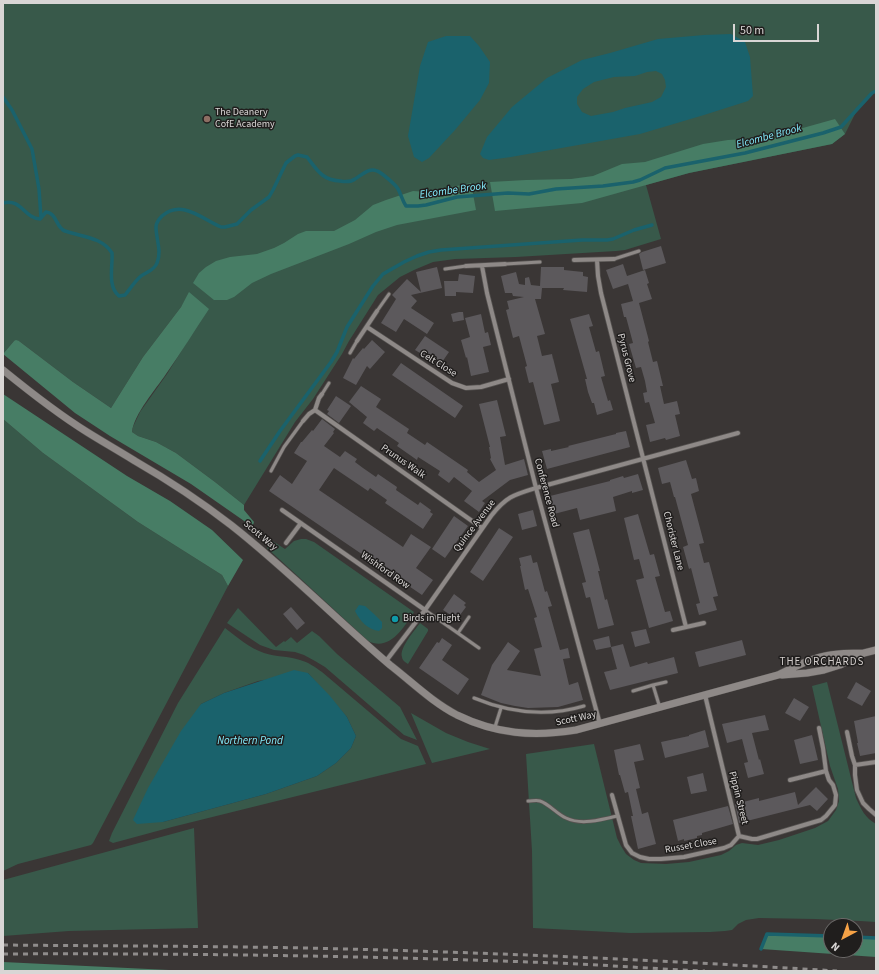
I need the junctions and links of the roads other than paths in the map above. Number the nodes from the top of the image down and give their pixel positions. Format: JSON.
{"nodes":[{"id":1,"x":639,"y":251,"type":"dead end"},
{"id":2,"x":614,"y":259,"type":"joint"},
{"id":3,"x":574,"y":260,"type":"dead end"},
{"id":4,"x":597,"y":260,"type":"junction"},
{"id":5,"x":540,"y":262,"type":"dead end"},
{"id":6,"x":505,"y":264,"type":"joint"},
{"id":7,"x":466,"y":266,"type":"joint"},
{"id":8,"x":482,"y":266,"type":"junction"},
{"id":9,"x":445,"y":269,"type":"dead end"},
{"id":10,"x":389,"y":294,"type":"dead end"},
{"id":11,"x":377,"y":311,"type":"joint"},
{"id":12,"x":366,"y":327,"type":"junction"},
{"id":13,"x":357,"y":341,"type":"joint"},
{"id":14,"x":350,"y":353,"type":"dead end"},
{"id":15,"x":3,"y":370,"type":"edge"},
{"id":16,"x":509,"y":379,"type":"junction"},
{"id":17,"x":329,"y":383,"type":"dead end"},
{"id":18,"x":322,"y":394,"type":"joint"},
{"id":19,"x":315,"y":410,"type":"junction"},
{"id":20,"x":303,"y":422,"type":"joint"},
{"id":21,"x":738,"y":433,"type":"dead end"},
{"id":22,"x":643,"y":458,"type":"junction"},
{"id":23,"x":271,"y":471,"type":"dead end"},
{"id":24,"x":536,"y":488,"type":"junction"},
{"id":25,"x":282,"y":510,"type":"dead end"},
{"id":26,"x":301,"y":523,"type":"junction"},
{"id":27,"x":482,"y":528,"type":"junction"},
{"id":28,"x":286,"y":543,"type":"dead end"},
{"id":29,"x":425,"y":610,"type":"junction"},
{"id":30,"x":469,"y":617,"type":"dead end"},
{"id":31,"x":704,"y":623,"type":"dead end"},
{"id":32,"x":686,"y":627,"type":"junction"},
{"id":33,"x":673,"y":630,"type":"dead end"},
{"id":34,"x":458,"y":633,"type":"junction"},
{"id":35,"x":479,"y":648,"type":"dead end"},
{"id":36,"x":876,"y":650,"type":"edge"},
{"id":37,"x":864,"y":653,"type":"junction"},
{"id":38,"x":386,"y":661,"type":"junction"},
{"id":39,"x":778,"y":675,"type":"junction"},
{"id":40,"x":666,"y":682,"type":"dead end"},
{"id":41,"x":653,"y":685,"type":"junction"},
{"id":42,"x":633,"y":691,"type":"dead end"},
{"id":43,"x":705,"y":695,"type":"junction"},
{"id":44,"x":474,"y":698,"type":"dead end"},
{"id":45,"x":584,"y":706,"type":"dead end"},
{"id":46,"x":501,"y":708,"type":"junction"},
{"id":47,"x":660,"y":708,"type":"junction"},
{"id":48,"x":600,"y":724,"type":"junction"},
{"id":49,"x":819,"y":728,"type":"dead end"},
{"id":50,"x":494,"y":729,"type":"junction"},
{"id":51,"x":847,"y":732,"type":"dead end"},
{"id":52,"x":876,"y":762,"type":"edge"},
{"id":53,"x":856,"y":765,"type":"junction"},
{"id":54,"x":826,"y":771,"type":"junction"},
{"id":55,"x":790,"y":780,"type":"dead end"},
{"id":56,"x":612,"y":795,"type":"dead end"},
{"id":57,"x":528,"y":801,"type":"dead end"},
{"id":58,"x":876,"y":814,"type":"edge"},
{"id":59,"x":618,"y":816,"type":"junction"},
{"id":60,"x":739,"y":836,"type":"junction"}],
"edges":[{"from":1,"to":2,"type":"lane"},
{"from":2,"to":4,"type":"street"},
{"from":3,"to":4,"type":"street"},
{"from":4,"to":22,"type":"street","name":"Pyrus Grove"},
{"from":5,"to":6,"type":"lane"},
{"from":6,"to":8,"type":"street"},
{"from":7,"to":8,"type":"street"},
{"from":7,"to":9,"type":"lane"},
{"from":8,"to":16,"type":"street","name":"Conference Road"},
{"from":10,"to":11,"type":"lane"},
{"from":11,"to":12,"type":"street"},
{"from":12,"to":13,"type":"street"},
{"from":12,"to":16,"type":"street","name":"Celt Close"},
{"from":13,"to":14,"type":"lane"},
{"from":15,"to":38,"type":"street","name":"Scott Way"},
{"from":16,"to":24,"type":"street","name":"Conference Road"},
{"from":17,"to":18,"type":"lane"},
{"from":18,"to":19,"type":"street"},
{"from":19,"to":20,"type":"street"},
{"from":19,"to":27,"type":"street","name":"Prunus Walk"},
{"from":20,"to":23,"type":"lane"},
{"from":21,"to":22,"type":"street","name":"Quince Avenue"},
{"from":22,"to":24,"type":"street","name":"Quince Avenue"},
{"from":22,"to":32,"type":"street","name":"Chorister Lane"},
{"from":24,"to":27,"type":"street","name":"Quince Avenue"},
{"from":24,"to":48,"type":"street","name":"Conference Road"},
{"from":25,"to":26,"type":"street","name":"Wishford Row"},
{"from":26,"to":28,"type":"street"},
{"from":26,"to":29,"type":"street","name":"Wishford Row"},
{"from":27,"to":29,"type":"street","name":"Quince Avenue"},
{"from":29,"to":34,"type":"lane","name":"Wishford Row"},
{"from":29,"to":38,"type":"street","name":"Quince Avenue"},
{"from":30,"to":34,"type":"lane"},
{"from":31,"to":32,"type":"street"},
{"from":32,"to":33,"type":"street"},
{"from":34,"to":35,"type":"lane","name":"Wishford Row"},
{"from":36,"to":37,"type":"street","name":"Scott Way"},
{"from":37,"to":39,"type":"street","name":"Scott Way"},
{"from":37,"to":39,"type":"street","name":"Scott Way"},
{"from":38,"to":50,"type":"street","name":"Scott Way"},
{"from":39,"to":43,"type":"street","name":"Scott Way"},
{"from":40,"to":41,"type":"lane"},
{"from":41,"to":42,"type":"lane"},
{"from":41,"to":47,"type":"lane"},
{"from":43,"to":47,"type":"street","name":"Scott Way"},
{"from":43,"to":60,"type":"street","name":"Pippin Street"},
{"from":44,"to":46,"type":"lane","name":"Scott Way"},
{"from":45,"to":46,"type":"lane","name":"Scott Way"},
{"from":46,"to":50,"type":"lane"},
{"from":47,"to":48,"type":"street","name":"Scott Way"},
{"from":48,"to":50,"type":"street","name":"Scott Way"},
{"from":49,"to":54,"type":"street","name":"Pippin Street"},
{"from":51,"to":53,"type":"street"},
{"from":52,"to":53,"type":"street"},
{"from":53,"to":58,"type":"street"},
{"from":54,"to":55,"type":"street"},
{"from":54,"to":60,"type":"street","name":"Pippin Street"},
{"from":56,"to":59,"type":"street","name":"Russet Close"},
{"from":57,"to":59,"type":"lane"},
{"from":59,"to":60,"type":"street","name":"Russet Close"}]}
